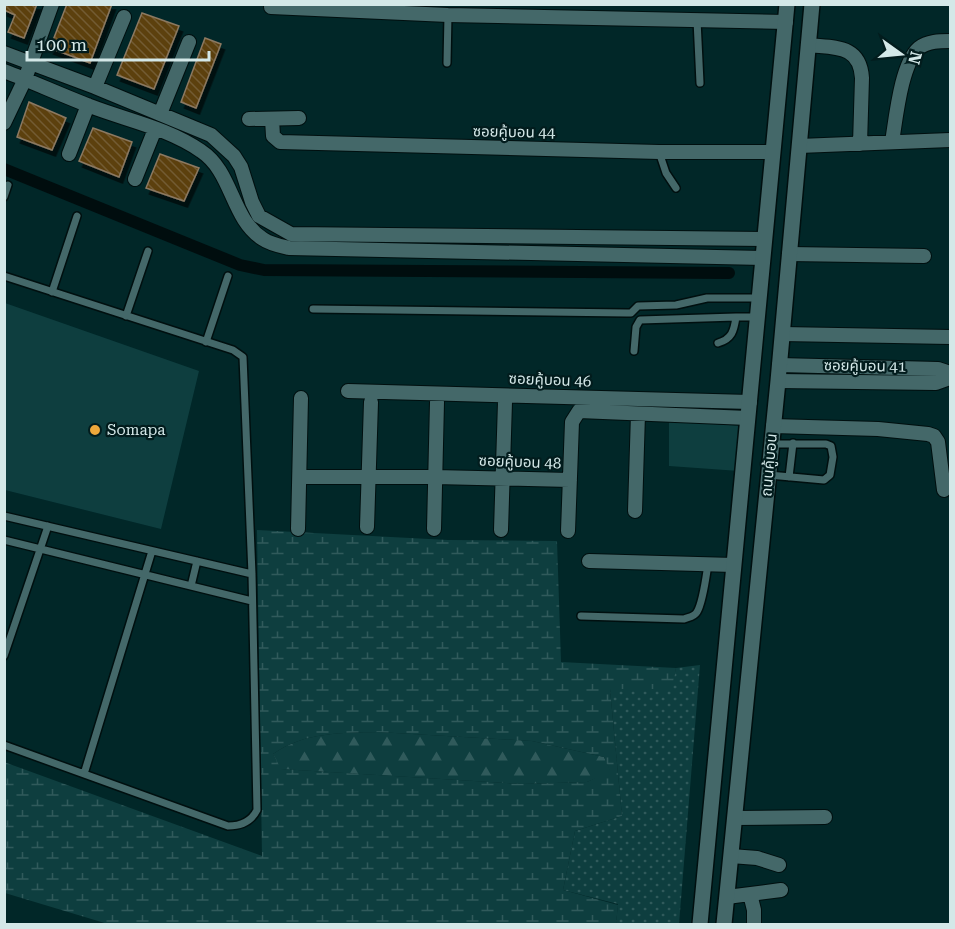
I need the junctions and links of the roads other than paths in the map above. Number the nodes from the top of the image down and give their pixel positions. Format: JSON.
{"nodes":[{"id":1,"x":52,"y":4,"type":"edge"},
{"id":2,"x":787,"y":4,"type":"edge"},
{"id":3,"x":812,"y":4,"type":"edge"},
{"id":4,"x":271,"y":7,"type":"dead end"},
{"id":5,"x":356,"y":8,"type":"edge"},
{"id":6,"x":448,"y":15,"type":"junction"},
{"id":7,"x":124,"y":17,"type":"dead end"},
{"id":8,"x":697,"y":20,"type":"junction"},
{"id":9,"x":786,"y":22,"type":"junction"},
{"id":10,"x":951,"y":41,"type":"edge"},
{"id":11,"x":189,"y":42,"type":"dead end"},
{"id":12,"x":808,"y":45,"type":"junction"},
{"id":13,"x":4,"y":53,"type":"edge"},
{"id":14,"x":447,"y":63,"type":"dead end"},
{"id":15,"x":30,"y":64,"type":"junction"},
{"id":16,"x":4,"y":71,"type":"edge"},
{"id":17,"x":25,"y":79,"type":"junction"},
{"id":18,"x":700,"y":83,"type":"dead end"},
{"id":19,"x":95,"y":87,"type":"junction"},
{"id":20,"x":88,"y":105,"type":"junction"},
{"id":21,"x":160,"y":114,"type":"junction"},
{"id":22,"x":299,"y":118,"type":"dead end"},
{"id":23,"x":249,"y":119,"type":"dead end"},
{"id":24,"x":272,"y":119,"type":"junction"},
{"id":25,"x":4,"y":123,"type":"edge"},
{"id":26,"x":155,"y":129,"type":"junction"},
{"id":27,"x":951,"y":140,"type":"edge"},
{"id":28,"x":892,"y":142,"type":"junction"},
{"id":29,"x":860,"y":144,"type":"junction"},
{"id":30,"x":799,"y":146,"type":"junction"},
{"id":31,"x":659,"y":152,"type":"junction"},
{"id":32,"x":773,"y":152,"type":"junction"},
{"id":33,"x":69,"y":154,"type":"dead end"},
{"id":34,"x":135,"y":179,"type":"dead end"},
{"id":35,"x":8,"y":185,"type":"dead end"},
{"id":36,"x":676,"y":188,"type":"dead end"},
{"id":37,"x":4,"y":196,"type":"edge"},
{"id":38,"x":77,"y":216,"type":"dead end"},
{"id":39,"x":291,"y":234,"type":"junction"},
{"id":40,"x":765,"y":239,"type":"junction"},
{"id":41,"x":289,"y":248,"type":"junction"},
{"id":42,"x":148,"y":251,"type":"dead end"},
{"id":43,"x":789,"y":254,"type":"junction"},
{"id":44,"x":924,"y":256,"type":"dead end"},
{"id":45,"x":763,"y":258,"type":"junction"},
{"id":46,"x":4,"y":276,"type":"edge"},
{"id":47,"x":228,"y":276,"type":"dead end"},
{"id":48,"x":52,"y":292,"type":"junction"},
{"id":49,"x":759,"y":298,"type":"junction"},
{"id":50,"x":313,"y":309,"type":"dead end"},
{"id":51,"x":126,"y":316,"type":"junction"},
{"id":52,"x":736,"y":317,"type":"junction"},
{"id":53,"x":758,"y":317,"type":"junction"},
{"id":54,"x":782,"y":334,"type":"junction"},
{"id":55,"x":951,"y":337,"type":"edge"},
{"id":56,"x":206,"y":342,"type":"junction"},
{"id":57,"x":718,"y":343,"type":"dead end"},
{"id":58,"x":634,"y":351,"type":"dead end"},
{"id":59,"x":779,"y":365,"type":"junction"},
{"id":60,"x":951,"y":373,"type":"edge"},
{"id":61,"x":951,"y":378,"type":"edge"},
{"id":62,"x":778,"y":381,"type":"junction"},
{"id":63,"x":348,"y":391,"type":"dead end"},
{"id":64,"x":301,"y":398,"type":"dead end"},
{"id":65,"x":371,"y":402,"type":"dead end"},
{"id":66,"x":437,"y":402,"type":"dead end"},
{"id":67,"x":505,"y":402,"type":"dead end"},
{"id":68,"x":750,"y":402,"type":"junction"},
{"id":69,"x":638,"y":414,"type":"junction"},
{"id":70,"x":748,"y":418,"type":"junction"},
{"id":71,"x":773,"y":426,"type":"junction"},
{"id":72,"x":793,"y":443,"type":"junction"},
{"id":73,"x":771,"y":444,"type":"junction"},
{"id":74,"x":768,"y":475,"type":"junction"},
{"id":75,"x":368,"y":476,"type":"junction"},
{"id":76,"x":300,"y":477,"type":"junction"},
{"id":77,"x":435,"y":477,"type":"junction"},
{"id":78,"x":789,"y":477,"type":"junction"},
{"id":79,"x":502,"y":478,"type":"junction"},
{"id":80,"x":570,"y":480,"type":"junction"},
{"id":81,"x":944,"y":490,"type":"dead end"},
{"id":82,"x":635,"y":511,"type":"dead end"},
{"id":83,"x":4,"y":516,"type":"edge"},
{"id":84,"x":48,"y":526,"type":"junction"},
{"id":85,"x":366,"y":527,"type":"dead end"},
{"id":86,"x":298,"y":529,"type":"dead end"},
{"id":87,"x":434,"y":529,"type":"dead end"},
{"id":88,"x":501,"y":530,"type":"dead end"},
{"id":89,"x":568,"y":531,"type":"dead end"},
{"id":90,"x":4,"y":540,"type":"edge"},
{"id":91,"x":40,"y":549,"type":"junction"},
{"id":92,"x":152,"y":551,"type":"junction"},
{"id":93,"x":197,"y":561,"type":"junction"},
{"id":94,"x":589,"y":561,"type":"dead end"},
{"id":95,"x":708,"y":564,"type":"junction"},
{"id":96,"x":735,"y":565,"type":"junction"},
{"id":97,"x":252,"y":573,"type":"junction"},
{"id":98,"x":146,"y":575,"type":"junction"},
{"id":99,"x":191,"y":586,"type":"junction"},
{"id":100,"x":252,"y":601,"type":"junction"},
{"id":101,"x":581,"y":616,"type":"dead end"},
{"id":102,"x":4,"y":656,"type":"edge"},
{"id":103,"x":4,"y":745,"type":"edge"},
{"id":104,"x":84,"y":774,"type":"junction"},
{"id":105,"x":825,"y":817,"type":"dead end"},
{"id":106,"x":735,"y":818,"type":"junction"},
{"id":107,"x":731,"y":856,"type":"junction"},
{"id":108,"x":779,"y":865,"type":"dead end"},
{"id":109,"x":781,"y":890,"type":"dead end"},
{"id":110,"x":750,"y":894,"type":"junction"},
{"id":111,"x":727,"y":897,"type":"junction"},
{"id":112,"x":700,"y":924,"type":"edge"},
{"id":113,"x":724,"y":924,"type":"edge"},
{"id":114,"x":754,"y":924,"type":"edge"}],
"edges":[{"from":1,"to":15,"type":"street"},
{"from":2,"to":9,"type":"main road","name":"ถนนคู้บอน"},
{"from":3,"to":12,"type":"main road","name":"ถนนคู้บอน"},
{"from":4,"to":5,"type":"street"},
{"from":5,"to":6,"type":"street"},
{"from":6,"to":8,"type":"street"},
{"from":6,"to":14,"type":"lane"},
{"from":7,"to":19,"type":"street"},
{"from":8,"to":9,"type":"street"},
{"from":8,"to":18,"type":"lane"},
{"from":9,"to":32,"type":"main road","name":"ถนนคู้บอน"},
{"from":10,"to":28,"type":"street"},
{"from":11,"to":21,"type":"street"},
{"from":12,"to":29,"type":"street"},
{"from":12,"to":30,"type":"main road","name":"ถนนคู้บอน"},
{"from":13,"to":15,"type":"street"},
{"from":15,"to":17,"type":"street"},
{"from":15,"to":19,"type":"street"},
{"from":16,"to":17,"type":"street"},
{"from":17,"to":20,"type":"street"},
{"from":17,"to":25,"type":"street"},
{"from":19,"to":21,"type":"street"},
{"from":20,"to":26,"type":"street"},
{"from":20,"to":33,"type":"street"},
{"from":21,"to":39,"type":"street"},
{"from":22,"to":24,"type":"street"},
{"from":23,"to":24,"type":"street"},
{"from":24,"to":31,"type":"street","name":"ซอยคู้บอน 44"},
{"from":26,"to":34,"type":"street"},
{"from":26,"to":41,"type":"street"},
{"from":27,"to":28,"type":"street"},
{"from":28,"to":29,"type":"street"},
{"from":29,"to":30,"type":"street"},
{"from":30,"to":43,"type":"main road","name":"ถนนคู้บอน"},
{"from":31,"to":32,"type":"street","name":"ซอยคู้บอน 44"},
{"from":31,"to":36,"type":"lane"},
{"from":32,"to":40,"type":"main road","name":"ถนนคู้บอน"},
{"from":35,"to":37,"type":"lane"},
{"from":38,"to":48,"type":"lane"},
{"from":39,"to":40,"type":"street"},
{"from":39,"to":41,"type":"street"},
{"from":40,"to":45,"type":"main road","name":"ถนนคู้บอน"},
{"from":41,"to":45,"type":"street"},
{"from":42,"to":51,"type":"lane"},
{"from":43,"to":44,"type":"street"},
{"from":43,"to":54,"type":"main road","name":"ถนนคู้บอน"},
{"from":45,"to":49,"type":"main road","name":"ถนนคู้บอน"},
{"from":46,"to":48,"type":"lane"},
{"from":47,"to":56,"type":"lane"},
{"from":48,"to":51,"type":"lane"},
{"from":49,"to":50,"type":"lane"},
{"from":49,"to":53,"type":"main road","name":"ถนนคู้บอน"},
{"from":51,"to":56,"type":"lane"},
{"from":52,"to":53,"type":"lane"},
{"from":52,"to":57,"type":"lane"},
{"from":52,"to":58,"type":"lane"},
{"from":53,"to":68,"type":"main road","name":"ถนนคู้บอน"},
{"from":54,"to":55,"type":"street"},
{"from":54,"to":59,"type":"main road","name":"ถนนคู้บอน"},
{"from":56,"to":97,"type":"lane"},
{"from":59,"to":60,"type":"street","name":"ซอยคู้บอน 41"},
{"from":59,"to":62,"type":"main road","name":"ถนนคู้บอน"},
{"from":61,"to":62,"type":"street","name":"ซอยคู้บอน 41"},
{"from":62,"to":71,"type":"main road","name":"ถนนคู้บอน"},
{"from":63,"to":68,"type":"street","name":"ซอยคู้บอน 46"},
{"from":64,"to":76,"type":"street"},
{"from":65,"to":75,"type":"street"},
{"from":66,"to":77,"type":"street"},
{"from":67,"to":79,"type":"street"},
{"from":68,"to":70,"type":"main road","name":"ถนนคู้บอน"},
{"from":69,"to":70,"type":"street","name":"ซอยคู้บอน 48"},
{"from":69,"to":80,"type":"street","name":"ซอยคู้บอน 48"},
{"from":69,"to":82,"type":"street"},
{"from":70,"to":96,"type":"main road","name":"ถนนคู้บอน"},
{"from":71,"to":73,"type":"main road","name":"ถนนคู้บอน"},
{"from":71,"to":81,"type":"street"},
{"from":72,"to":73,"type":"lane"},
{"from":72,"to":78,"type":"lane"},
{"from":72,"to":78,"type":"lane"},
{"from":73,"to":74,"type":"main road","name":"ถนนคู้บอน"},
{"from":74,"to":78,"type":"lane"},
{"from":74,"to":106,"type":"main road","name":"ถนนคู้บอน"},
{"from":75,"to":76,"type":"street","name":"ซอยคู้บอน 48"},
{"from":75,"to":77,"type":"street","name":"ซอยคู้บอน 48"},
{"from":75,"to":85,"type":"street"},
{"from":76,"to":86,"type":"street"},
{"from":77,"to":79,"type":"street","name":"ซอยคู้บอน 48"},
{"from":77,"to":87,"type":"street"},
{"from":79,"to":80,"type":"street","name":"ซอยคู้บอน 48"},
{"from":79,"to":88,"type":"street"},
{"from":80,"to":89,"type":"street"},
{"from":83,"to":84,"type":"lane"},
{"from":84,"to":91,"type":"lane"},
{"from":84,"to":92,"type":"lane"},
{"from":90,"to":91,"type":"lane"},
{"from":91,"to":98,"type":"lane"},
{"from":91,"to":102,"type":"lane"},
{"from":92,"to":93,"type":"lane"},
{"from":92,"to":98,"type":"lane"},
{"from":93,"to":97,"type":"lane"},
{"from":93,"to":99,"type":"lane"},
{"from":94,"to":95,"type":"street"},
{"from":95,"to":96,"type":"street"},
{"from":95,"to":101,"type":"lane"},
{"from":96,"to":112,"type":"main road","name":"ถนนคู้บอน"},
{"from":97,"to":100,"type":"lane"},
{"from":98,"to":99,"type":"lane"},
{"from":98,"to":104,"type":"lane"},
{"from":99,"to":100,"type":"lane"},
{"from":100,"to":104,"type":"lane"},
{"from":103,"to":104,"type":"lane"},
{"from":105,"to":106,"type":"street"},
{"from":106,"to":107,"type":"main road","name":"ถนนคู้บอน"},
{"from":107,"to":108,"type":"street"},
{"from":107,"to":111,"type":"main road","name":"ถนนคู้บอน"},
{"from":109,"to":110,"type":"street"},
{"from":110,"to":111,"type":"street"},
{"from":110,"to":114,"type":"street"},
{"from":111,"to":113,"type":"main road","name":"ถนนคู้บอน"}]}
